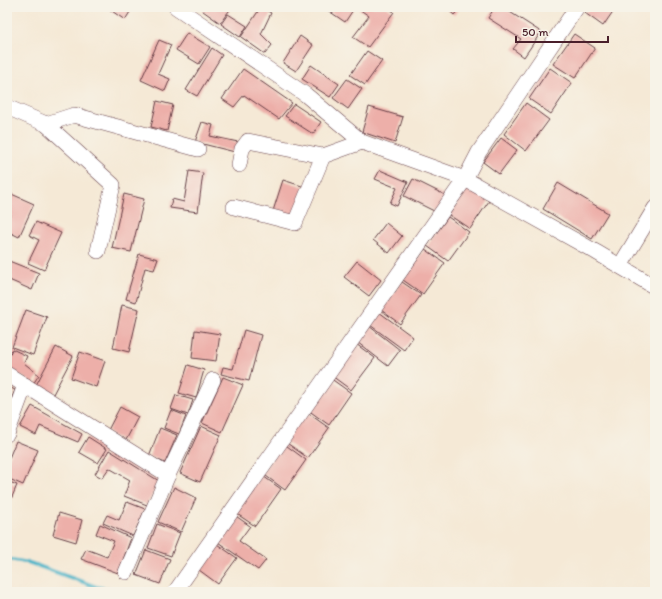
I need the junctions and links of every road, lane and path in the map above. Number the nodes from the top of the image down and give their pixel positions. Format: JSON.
{"nodes":[{"id":1,"x":176,"y":7,"type":"edge"},
{"id":2,"x":578,"y":7,"type":"edge"},
{"id":3,"x":7,"y":107,"type":"edge"},
{"id":4,"x":46,"y":124,"type":"junction"},
{"id":5,"x":362,"y":142,"type":"junction"},
{"id":6,"x":198,"y":149,"type":"dead end"},
{"id":7,"x":323,"y":156,"type":"junction"},
{"id":8,"x":239,"y":165,"type":"dead end"},
{"id":9,"x":464,"y":179,"type":"junction"},
{"id":10,"x":234,"y":207,"type":"dead end"},
{"id":11,"x":655,"y":208,"type":"edge"},
{"id":12,"x":98,"y":250,"type":"dead end"},
{"id":13,"x":620,"y":266,"type":"junction"},
{"id":14,"x":655,"y":287,"type":"edge"},
{"id":15,"x":7,"y":374,"type":"edge"},
{"id":16,"x":213,"y":380,"type":"dead end"},
{"id":17,"x":25,"y":385,"type":"junction"},
{"id":18,"x":7,"y":434,"type":"edge"},
{"id":19,"x":168,"y":475,"type":"junction"},
{"id":20,"x":126,"y":572,"type":"dead end"},
{"id":21,"x":175,"y":592,"type":"edge"}],
"edges":[{"from":1,"to":5,"type":"street"},
{"from":2,"to":9,"type":"street"},
{"from":3,"to":4,"type":"street"},
{"from":4,"to":6,"type":"street"},
{"from":4,"to":12,"type":"street"},
{"from":5,"to":7,"type":"street"},
{"from":5,"to":9,"type":"street"},
{"from":7,"to":8,"type":"street"},
{"from":7,"to":10,"type":"street"},
{"from":9,"to":13,"type":"street"},
{"from":9,"to":21,"type":"street"},
{"from":11,"to":13,"type":"street"},
{"from":13,"to":14,"type":"street"},
{"from":15,"to":17,"type":"street"},
{"from":16,"to":19,"type":"street"},
{"from":17,"to":18,"type":"street"},
{"from":17,"to":19,"type":"street"},
{"from":19,"to":20,"type":"street"}]}
